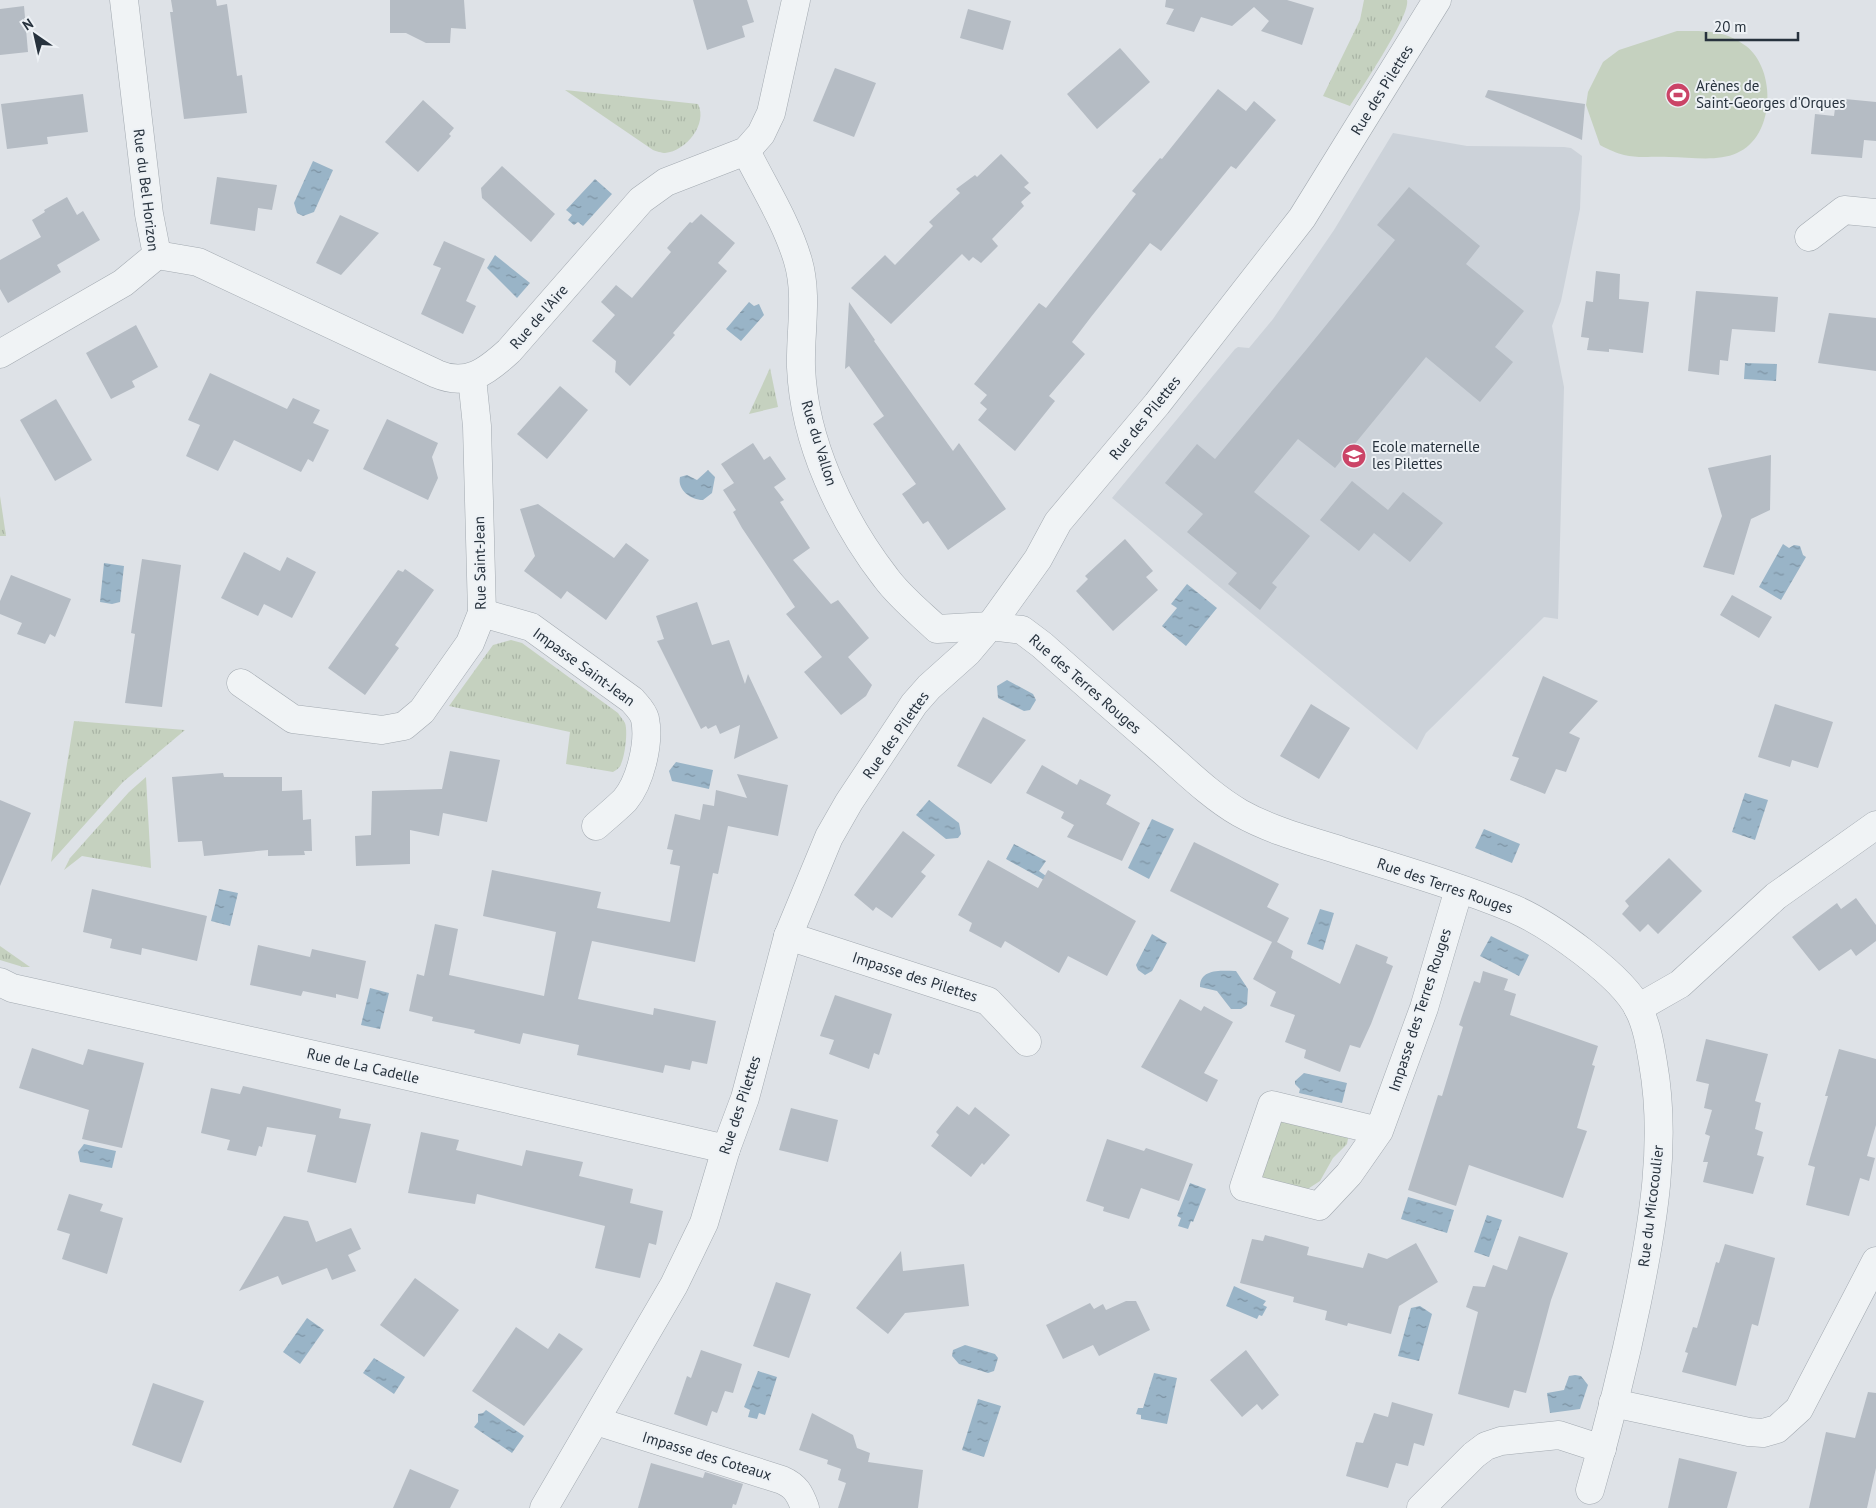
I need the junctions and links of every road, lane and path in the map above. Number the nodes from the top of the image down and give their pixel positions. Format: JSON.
{"nodes":[{"id":1,"x":124,"y":0,"type":"edge"},
{"id":2,"x":796,"y":0,"type":"edge"},
{"id":3,"x":1437,"y":0,"type":"edge"},
{"id":4,"x":746,"y":152,"type":"junction"},
{"id":5,"x":1876,"y":213,"type":"edge"},
{"id":6,"x":1809,"y":237,"type":"dead end"},
{"id":7,"x":157,"y":256,"type":"junction"},
{"id":8,"x":0,"y":354,"type":"edge"},
{"id":9,"x":472,"y":378,"type":"junction"},
{"id":10,"x":482,"y":613,"type":"junction"},
{"id":11,"x":990,"y":626,"type":"junction"},
{"id":12,"x":241,"y":683,"type":"dead end"},
{"id":13,"x":1876,"y":825,"type":"edge"},
{"id":14,"x":596,"y":826,"type":"dead end"},
{"id":15,"x":1459,"y":889,"type":"junction"},
{"id":16,"x":788,"y":936,"type":"junction"},
{"id":17,"x":0,"y":982,"type":"edge"},
{"id":18,"x":1638,"y":1008,"type":"junction"},
{"id":19,"x":1027,"y":1042,"type":"dead end"},
{"id":20,"x":1380,"y":1131,"type":"junction"},
{"id":21,"x":726,"y":1150,"type":"junction"},
{"id":22,"x":1876,"y":1261,"type":"edge"},
{"id":23,"x":1613,"y":1403,"type":"junction"},
{"id":24,"x":596,"y":1422,"type":"junction"},
{"id":25,"x":1602,"y":1449,"type":"junction"},
{"id":26,"x":1590,"y":1490,"type":"dead end"},
{"id":27,"x":544,"y":1508,"type":"edge"},
{"id":28,"x":805,"y":1508,"type":"edge"},
{"id":29,"x":1421,"y":1508,"type":"edge"}],
"edges":[{"from":1,"to":7,"type":"street","name":"Rue du Bel Horizon"},
{"from":2,"to":4,"type":"street","name":"Rue de l'Aire"},
{"from":3,"to":11,"type":"street","name":"Rue des Pilettes"},
{"from":4,"to":9,"type":"street","name":"Rue de l'Aire"},
{"from":4,"to":11,"type":"street","name":"Rue du Vallon"},
{"from":5,"to":6,"type":"street"},
{"from":7,"to":8,"type":"street","name":"Rue du Bel Horizon"},
{"from":7,"to":9,"type":"street"},
{"from":9,"to":10,"type":"street","name":"Rue Saint-Jean"},
{"from":10,"to":12,"type":"street","name":"Rue Saint-Jean"},
{"from":10,"to":14,"type":"street","name":"Impasse Saint-Jean"},
{"from":11,"to":15,"type":"street","name":"Rue des Terres Rouges"},
{"from":11,"to":16,"type":"street","name":"Rue des Pilettes"},
{"from":13,"to":18,"type":"street"},
{"from":15,"to":18,"type":"street","name":"Rue des Terres Rouges"},
{"from":15,"to":20,"type":"street","name":"Impasse des Terres Rouges"},
{"from":16,"to":19,"type":"street","name":"Impasse des Pilettes"},
{"from":16,"to":21,"type":"street","name":"Rue des Pilettes"},
{"from":17,"to":21,"type":"street","name":"Rue de La Cadelle"},
{"from":18,"to":23,"type":"street","name":"Rue du Micocoulier"},
{"from":20,"to":20,"type":"street","name":"Impasse des Terres Rouges"},
{"from":21,"to":24,"type":"street","name":"Rue des Pilettes"},
{"from":22,"to":23,"type":"street"},
{"from":23,"to":25,"type":"street","name":"Rue du Micocoulier"},
{"from":24,"to":27,"type":"street","name":"Rue des Pilettes"},
{"from":24,"to":28,"type":"street","name":"Impasse des Coteaux"},
{"from":25,"to":26,"type":"street","name":"Rue du Micocoulier"},
{"from":25,"to":29,"type":"street"}]}
